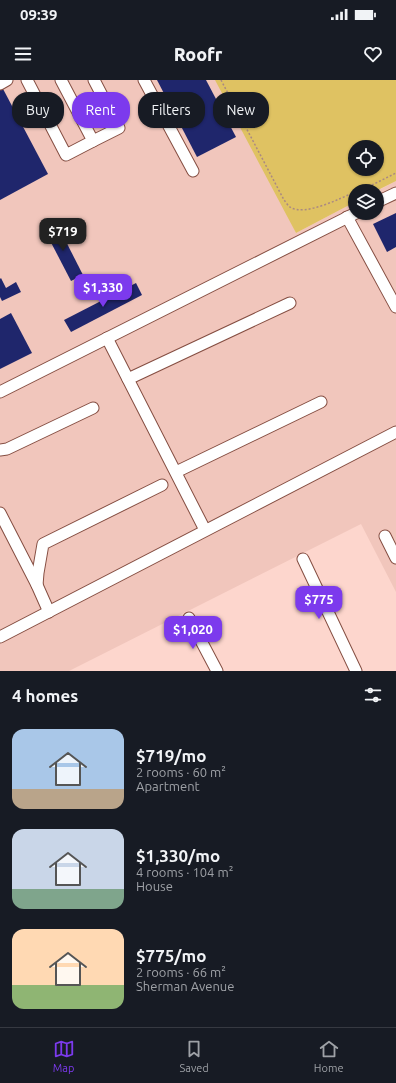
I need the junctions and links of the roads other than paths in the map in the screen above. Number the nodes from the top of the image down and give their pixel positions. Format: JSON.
{"nodes":[{"id":1,"x":7,"y":80,"type":"edge"},
{"id":2,"x":27,"y":80,"type":"edge"},
{"id":3,"x":61,"y":80,"type":"edge"},
{"id":4,"x":94,"y":80,"type":"edge"},
{"id":5,"x":144,"y":80,"type":"edge"},
{"id":6,"x":0,"y":84,"type":"edge"},
{"id":7,"x":93,"y":141,"type":"junction"},
{"id":8,"x":193,"y":171,"type":"dead end"},
{"id":9,"x":396,"y":193,"type":"edge"},
{"id":10,"x":384,"y":199,"type":"edge"},
{"id":11,"x":348,"y":217,"type":"edge"},
{"id":12,"x":354,"y":220,"type":"edge"},
{"id":13,"x":290,"y":303,"type":"dead end"},
{"id":14,"x":396,"y":307,"type":"edge"},
{"id":15,"x":107,"y":338,"type":"junction"},
{"id":16,"x":128,"y":379,"type":"junction"},
{"id":17,"x":0,"y":392,"type":"edge"},
{"id":18,"x":321,"y":402,"type":"dead end"},
{"id":19,"x":93,"y":408,"type":"dead end"},
{"id":20,"x":396,"y":432,"type":"edge"},
{"id":21,"x":0,"y":450,"type":"edge"},
{"id":22,"x":176,"y":472,"type":"junction"},
{"id":23,"x":162,"y":485,"type":"dead end"},
{"id":24,"x":0,"y":513,"type":"edge"},
{"id":25,"x":205,"y":530,"type":"junction"},
{"id":26,"x":385,"y":536,"type":"dead end"},
{"id":27,"x":396,"y":558,"type":"edge"},
{"id":28,"x":303,"y":560,"type":"dead end"},
{"id":29,"x":37,"y":585,"type":"junction"},
{"id":30,"x":49,"y":612,"type":"junction"},
{"id":31,"x":189,"y":618,"type":"dead end"},
{"id":32,"x":0,"y":637,"type":"edge"},
{"id":33,"x":217,"y":671,"type":"edge"},
{"id":34,"x":356,"y":671,"type":"edge"}],
"edges":[{"from":1,"to":6,"type":"street"},
{"from":2,"to":7,"type":"street"},
{"from":3,"to":7,"type":"street"},
{"from":4,"to":7,"type":"street"},
{"from":5,"to":8,"type":"street"},
{"from":9,"to":10,"type":"street"},
{"from":11,"to":15,"type":"street"},
{"from":12,"to":14,"type":"street"},
{"from":13,"to":16,"type":"street"},
{"from":15,"to":16,"type":"street"},
{"from":15,"to":17,"type":"street"},
{"from":16,"to":22,"type":"street"},
{"from":18,"to":22,"type":"street"},
{"from":19,"to":21,"type":"street"},
{"from":20,"to":25,"type":"street"},
{"from":22,"to":25,"type":"street"},
{"from":23,"to":29,"type":"street"},
{"from":24,"to":29,"type":"street"},
{"from":25,"to":30,"type":"street"},
{"from":26,"to":27,"type":"street"},
{"from":28,"to":34,"type":"street"},
{"from":29,"to":30,"type":"street"},
{"from":30,"to":32,"type":"street"},
{"from":31,"to":33,"type":"street"}]}
